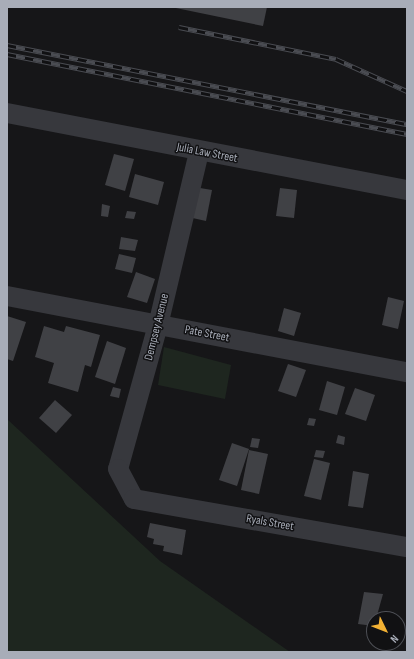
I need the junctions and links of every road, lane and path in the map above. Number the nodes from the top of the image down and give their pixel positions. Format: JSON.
{"nodes":[{"id":1,"x":7,"y":113,"type":"edge"},
{"id":2,"x":199,"y":152,"type":"junction"},
{"id":3,"x":407,"y":190,"type":"edge"},
{"id":4,"x":7,"y":296,"type":"edge"},
{"id":5,"x":158,"y":325,"type":"junction"},
{"id":6,"x":407,"y":372,"type":"edge"},
{"id":7,"x":134,"y":498,"type":"joint"},
{"id":8,"x":407,"y":547,"type":"edge"}],
"edges":[{"from":1,"to":2,"type":"street","name":"Julia Law Street"},
{"from":2,"to":3,"type":"street","name":"Julia Law Street"},
{"from":2,"to":5,"type":"street","name":"Dempsey Avenue"},
{"from":4,"to":5,"type":"street","name":"Pate Street"},
{"from":5,"to":6,"type":"street","name":"Pate Street"},
{"from":5,"to":7,"type":"street","name":"Dempsey Avenue"},
{"from":7,"to":8,"type":"street","name":"Ryals Street"}]}
